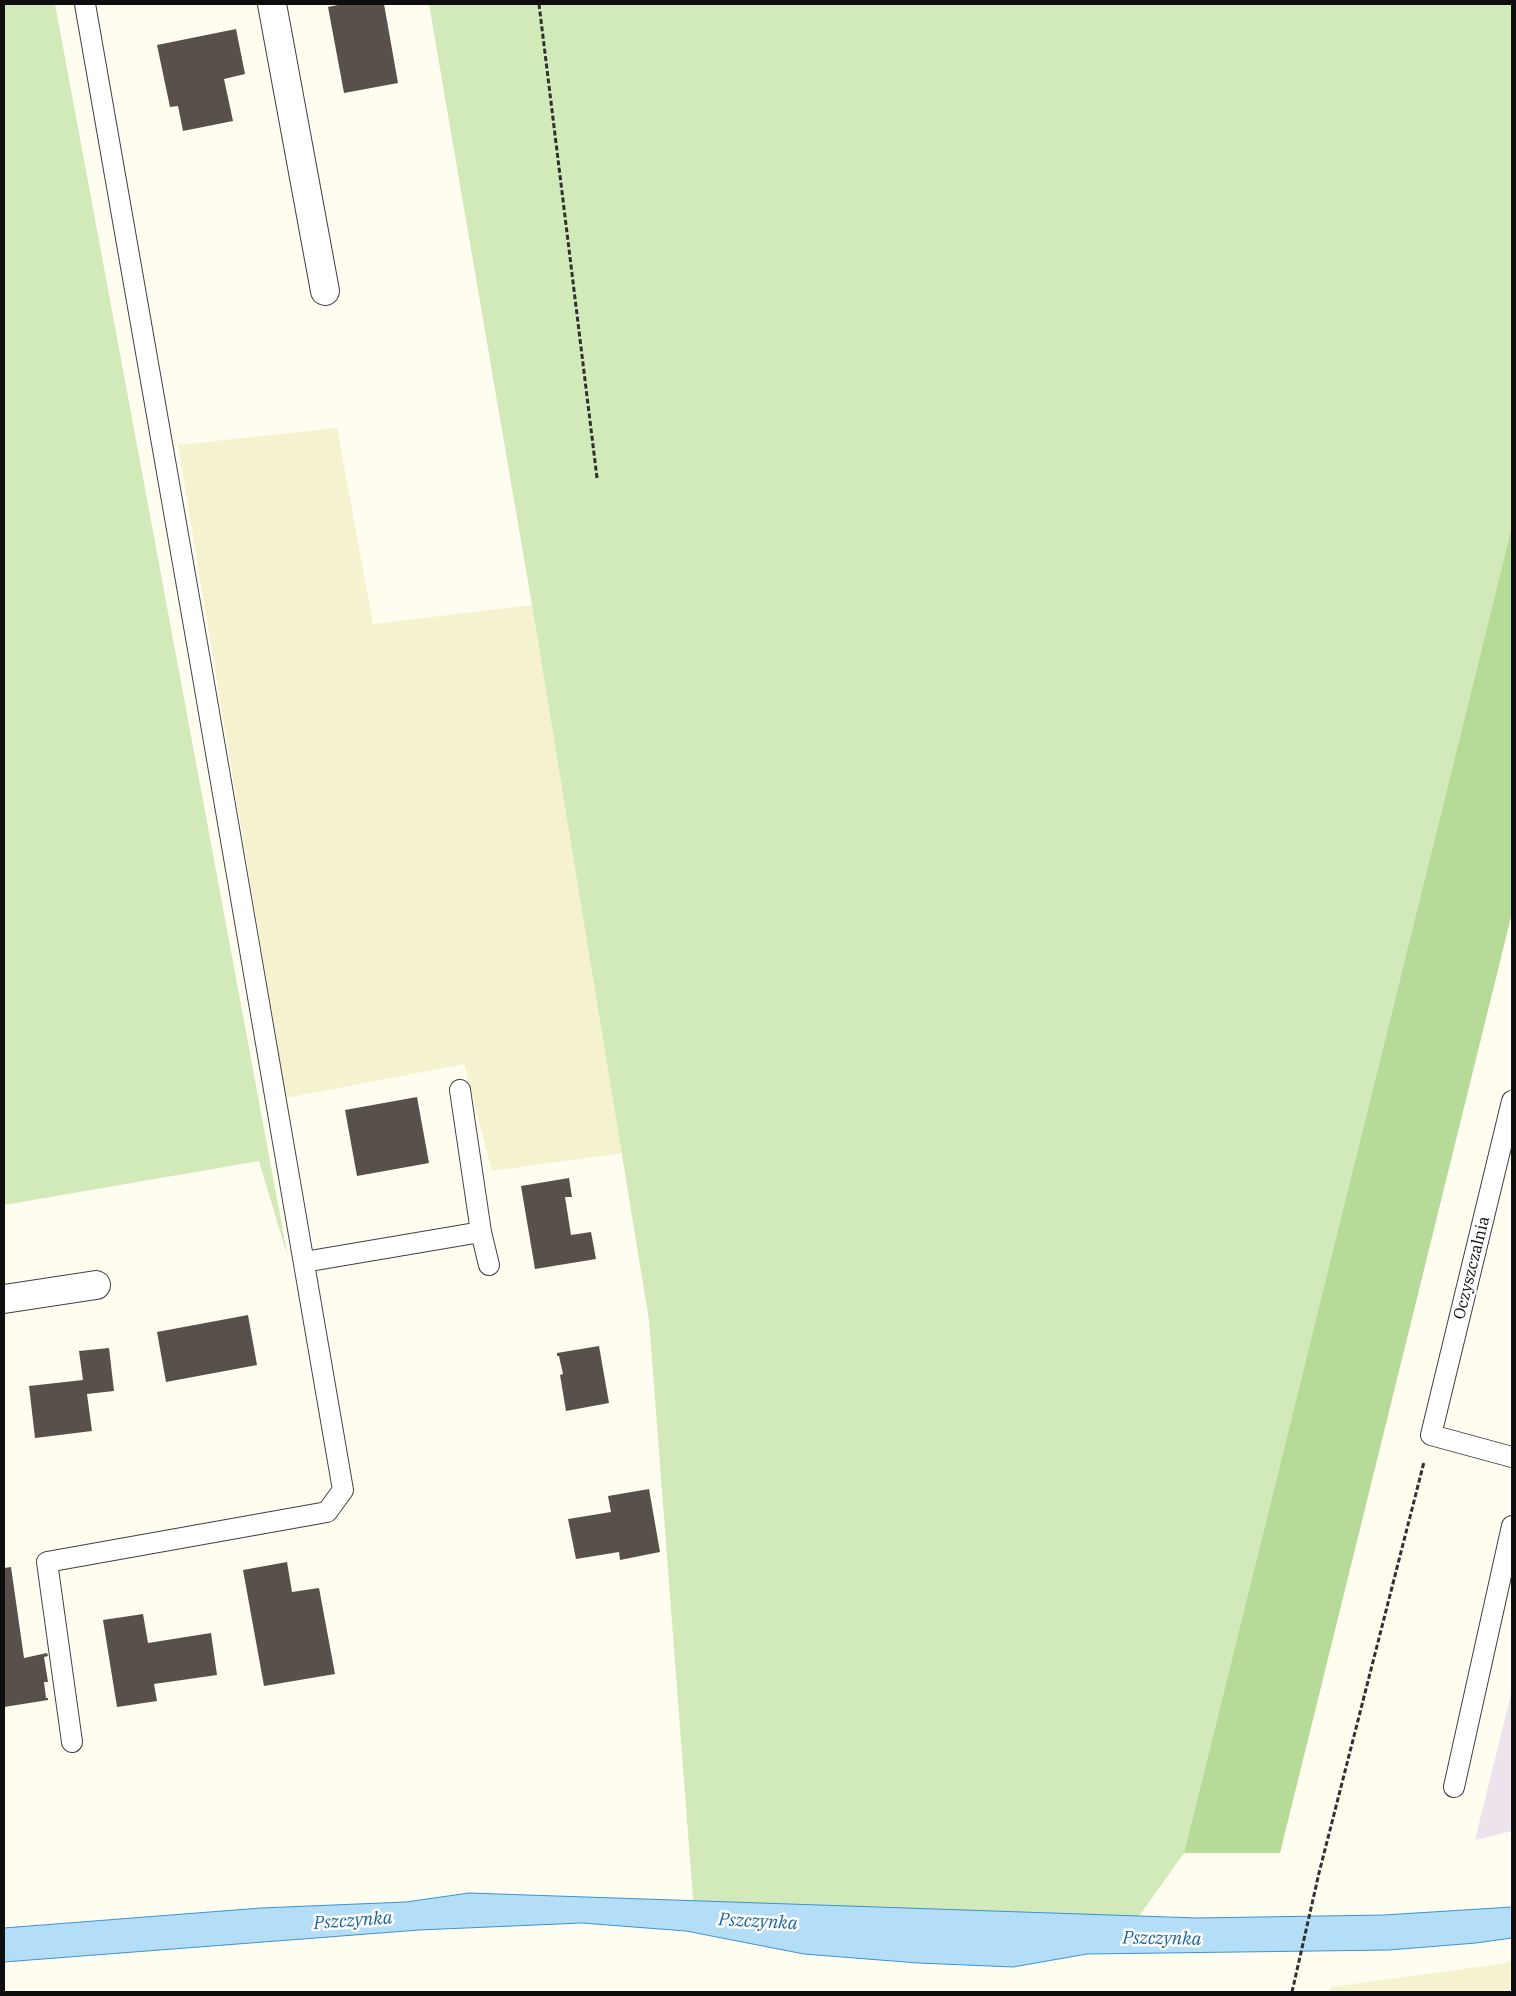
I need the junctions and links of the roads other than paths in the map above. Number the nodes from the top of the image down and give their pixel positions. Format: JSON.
{"nodes":[{"id":1,"x":85,"y":4,"type":"edge"},
{"id":2,"x":272,"y":4,"type":"edge"},
{"id":3,"x":325,"y":290,"type":"dead end"},
{"id":4,"x":460,"y":1090,"type":"dead end"},
{"id":5,"x":1512,"y":1102,"type":"edge"},
{"id":6,"x":481,"y":1232,"type":"junction"},
{"id":7,"x":304,"y":1262,"type":"junction"},
{"id":8,"x":489,"y":1265,"type":"dead end"},
{"id":9,"x":96,"y":1284,"type":"dead end"},
{"id":10,"x":4,"y":1299,"type":"edge"},
{"id":11,"x":1512,"y":1457,"type":"edge"},
{"id":12,"x":1512,"y":1526,"type":"edge"},
{"id":13,"x":72,"y":1742,"type":"dead end"},
{"id":14,"x":1454,"y":1787,"type":"dead end"}],
"edges":[{"from":1,"to":7,"type":"lane"},
{"from":2,"to":3,"type":"street"},
{"from":4,"to":6,"type":"lane"},
{"from":5,"to":11,"type":"lane","name":"Oczyszczalnia"},
{"from":6,"to":7,"type":"lane"},
{"from":6,"to":8,"type":"lane"},
{"from":7,"to":13,"type":"lane"},
{"from":9,"to":10,"type":"street"},
{"from":12,"to":14,"type":"lane"}]}
